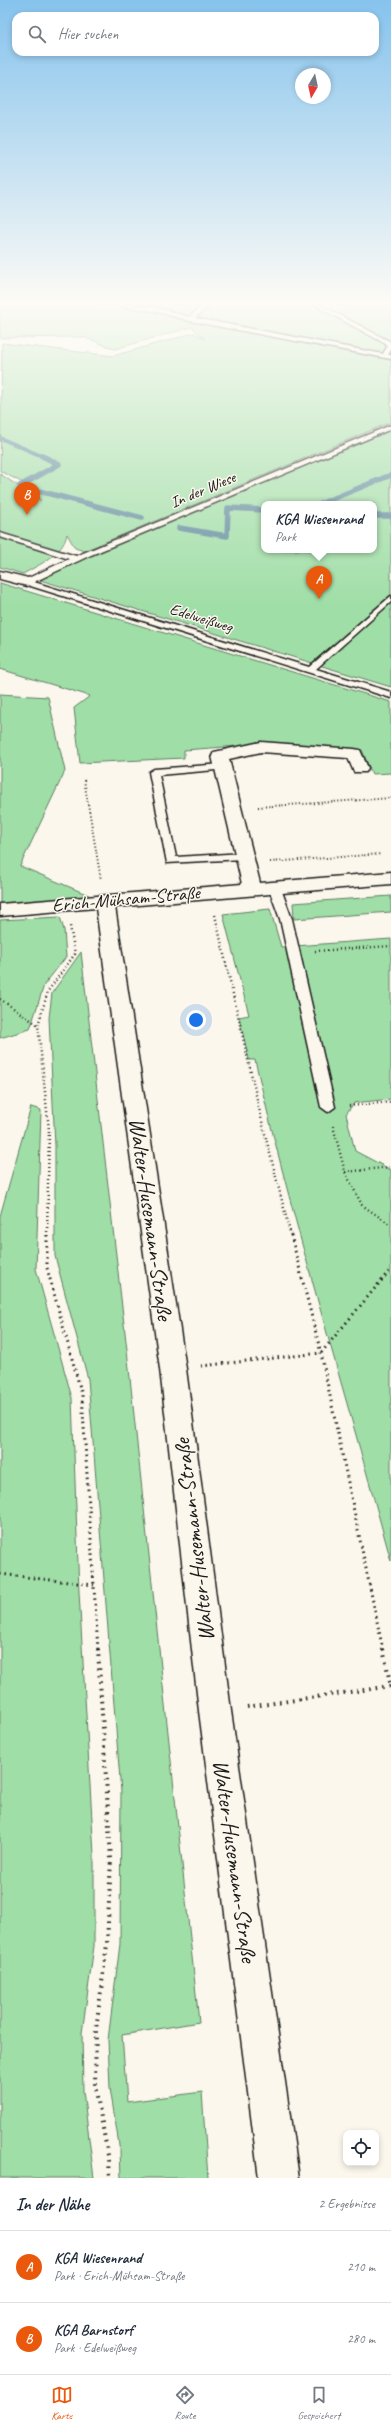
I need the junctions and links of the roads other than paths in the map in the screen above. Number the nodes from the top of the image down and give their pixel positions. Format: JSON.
{"nodes":[{"id":1,"x":391,"y":427,"type":"edge"},
{"id":2,"x":0,"y":535,"type":"edge"},
{"id":3,"x":74,"y":558,"type":"junction"},
{"id":4,"x":0,"y":574,"type":"edge"},
{"id":5,"x":27,"y":582,"type":"junction"},
{"id":6,"x":391,"y":598,"type":"edge"},
{"id":7,"x":310,"y":670,"type":"junction"},
{"id":8,"x":391,"y":695,"type":"edge"},
{"id":9,"x":223,"y":767,"type":"junction"},
{"id":10,"x":360,"y":768,"type":"dead end"},
{"id":11,"x":245,"y":860,"type":"junction"},
{"id":12,"x":391,"y":878,"type":"edge"},
{"id":13,"x":274,"y":886,"type":"junction"},
{"id":14,"x":252,"y":888,"type":"junction"},
{"id":15,"x":105,"y":902,"type":"junction"},
{"id":16,"x":0,"y":910,"type":"edge"},
{"id":17,"x":328,"y":1107,"type":"road end"},
{"id":18,"x":279,"y":2178,"type":"edge"}],
"edges":[{"from":1,"to":3,"type":"lane","name":"In der Wiese"},
{"from":2,"to":3,"type":"lane"},
{"from":3,"to":5,"type":"lane","name":"In der Wiese"},
{"from":4,"to":5,"type":"street","name":"Edelweißweg"},
{"from":5,"to":7,"type":"lane","name":"Edelweißweg"},
{"from":6,"to":7,"type":"lane"},
{"from":7,"to":8,"type":"lane","name":"Edelweißweg"},
{"from":9,"to":10,"type":"street"},
{"from":9,"to":11,"type":"street"},
{"from":9,"to":11,"type":"lane"},
{"from":11,"to":14,"type":"street"},
{"from":12,"to":13,"type":"street","name":"Erich-Mühsam-Straße"},
{"from":13,"to":14,"type":"street","name":"Erich-Mühsam-Straße"},
{"from":13,"to":17,"type":"lane"},
{"from":14,"to":15,"type":"street","name":"Erich-Mühsam-Straße"},
{"from":15,"to":16,"type":"street","name":"Erich-Mühsam-Straße"},
{"from":15,"to":18,"type":"street","name":"Walter-Husemann-Straße"}]}
